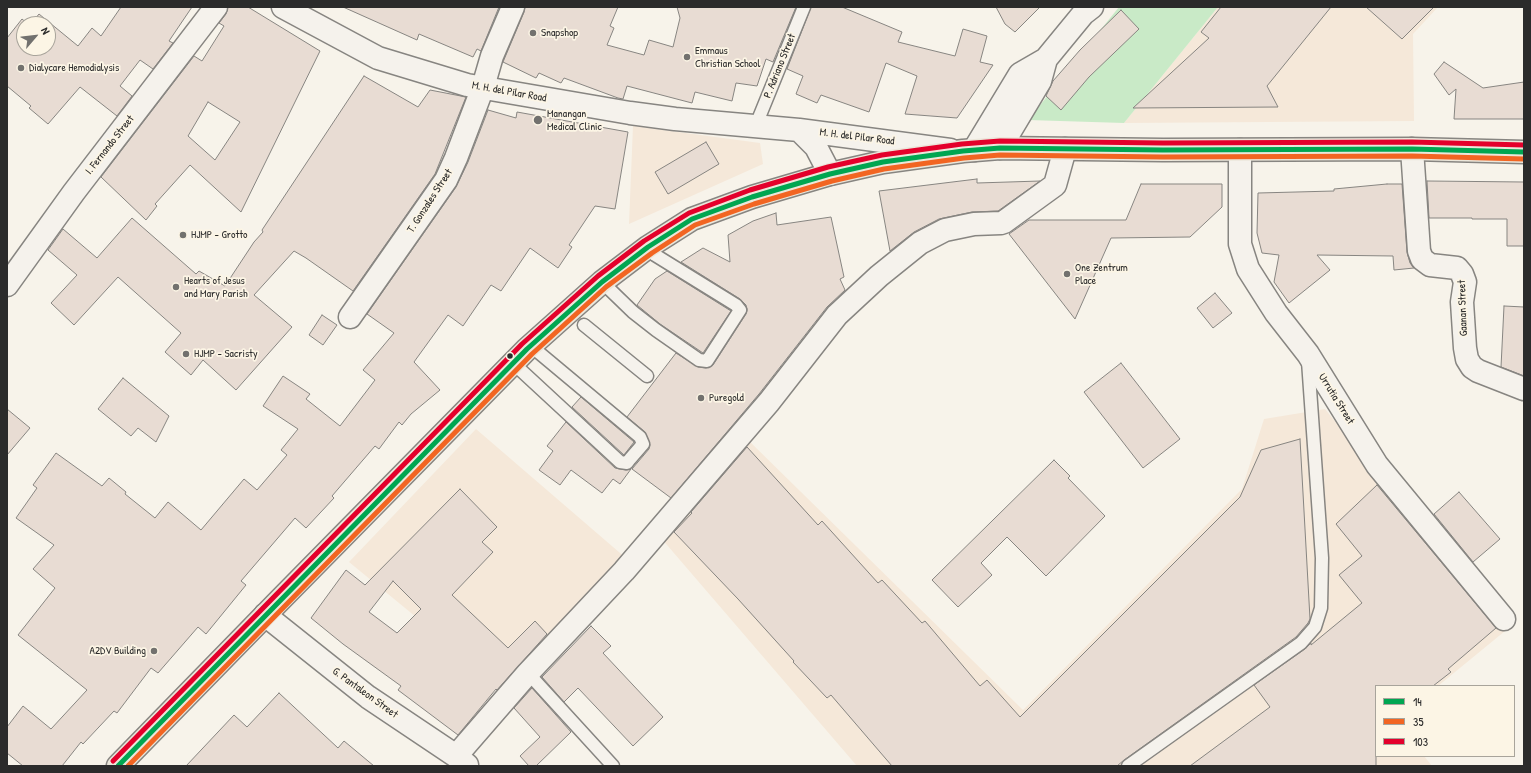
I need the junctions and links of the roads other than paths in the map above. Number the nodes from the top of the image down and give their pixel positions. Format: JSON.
{"nodes":[{"id":1,"x":216,"y":7,"type":"edge"},
{"id":2,"x":283,"y":7,"type":"edge"},
{"id":3,"x":513,"y":7,"type":"edge"},
{"id":4,"x":804,"y":7,"type":"edge"},
{"id":5,"x":1087,"y":9,"type":"edge"},
{"id":6,"x":1046,"y":59,"type":"junction"},
{"id":7,"x":483,"y":87,"type":"junction"},
{"id":8,"x":756,"y":125,"type":"junction"},
{"id":9,"x":799,"y":130,"type":"junction"},
{"id":10,"x":1000,"y":148,"type":"junction"},
{"id":11,"x":1065,"y":149,"type":"junction"},
{"id":12,"x":1412,"y":149,"type":"junction"},
{"id":13,"x":1240,"y":150,"type":"junction"},
{"id":14,"x":968,"y":151,"type":"junction"},
{"id":15,"x":1524,"y":152,"type":"edge"},
{"id":16,"x":830,"y":174,"type":"junction"},
{"id":17,"x":648,"y":247,"type":"junction"},
{"id":18,"x":8,"y":282,"type":"edge"},
{"id":19,"x":602,"y":282,"type":"junction"},
{"id":20,"x":350,"y":317,"type":"dead end"},
{"id":21,"x":584,"y":325,"type":"dead end"},
{"id":22,"x":531,"y":346,"type":"junction"},
{"id":23,"x":1308,"y":354,"type":"junction"},
{"id":24,"x":513,"y":363,"type":"junction"},
{"id":25,"x":647,"y":376,"type":"dead end"},
{"id":26,"x":1524,"y":389,"type":"edge"},
{"id":27,"x":265,"y":615,"type":"junction"},
{"id":28,"x":1504,"y":618,"type":"dead end"},
{"id":29,"x":528,"y":673,"type":"junction"},
{"id":30,"x":462,"y":761,"type":"edge"},
{"id":31,"x":118,"y":766,"type":"edge"},
{"id":32,"x":613,"y":766,"type":"edge"},
{"id":33,"x":1128,"y":766,"type":"edge"}],
"edges":[{"from":1,"to":18,"type":"street","name":"I. Fernando Street"},
{"from":2,"to":7,"type":"street","name":"M. H. del Pilar Road"},
{"from":3,"to":7,"type":"street","name":"T. Gonzales Street"},
{"from":4,"to":8,"type":"lane","name":"P. Adriano Street"},
{"from":5,"to":6,"type":"street"},
{"from":6,"to":10,"type":"street"},
{"from":6,"to":14,"type":"street"},
{"from":7,"to":8,"type":"street","name":"M. H. del Pilar Road"},
{"from":7,"to":20,"type":"street","name":"T. Gonzales Street"},
{"from":8,"to":9,"type":"street","name":"M. H. del Pilar Road"},
{"from":9,"to":14,"type":"street","name":"M. H. del Pilar Road"},
{"from":9,"to":16,"type":"street","name":"M. H. del Pilar Road"},
{"from":10,"to":11,"type":"highway"},
{"from":10,"to":14,"type":"highway"},
{"from":11,"to":13,"type":"highway"},
{"from":11,"to":29,"type":"street"},
{"from":12,"to":13,"type":"highway"},
{"from":12,"to":15,"type":"highway"},
{"from":12,"to":26,"type":"street","name":"Gaanan Street"},
{"from":13,"to":23,"type":"street","name":"Urrutia Street"},
{"from":14,"to":16,"type":"highway"},
{"from":16,"to":17,"type":"highway"},
{"from":17,"to":19,"type":"highway"},
{"from":17,"to":19,"type":"lane"},
{"from":19,"to":22,"type":"highway"},
{"from":21,"to":25,"type":"lane"},
{"from":22,"to":24,"type":"highway"},
{"from":22,"to":24,"type":"lane"},
{"from":23,"to":28,"type":"street","name":"Urrutia Street"},
{"from":23,"to":33,"type":"lane"},
{"from":24,"to":27,"type":"highway"},
{"from":27,"to":30,"type":"street","name":"G. Pantaleon Street"},
{"from":27,"to":31,"type":"highway"},
{"from":29,"to":30,"type":"street"},
{"from":29,"to":32,"type":"lane"}]}
